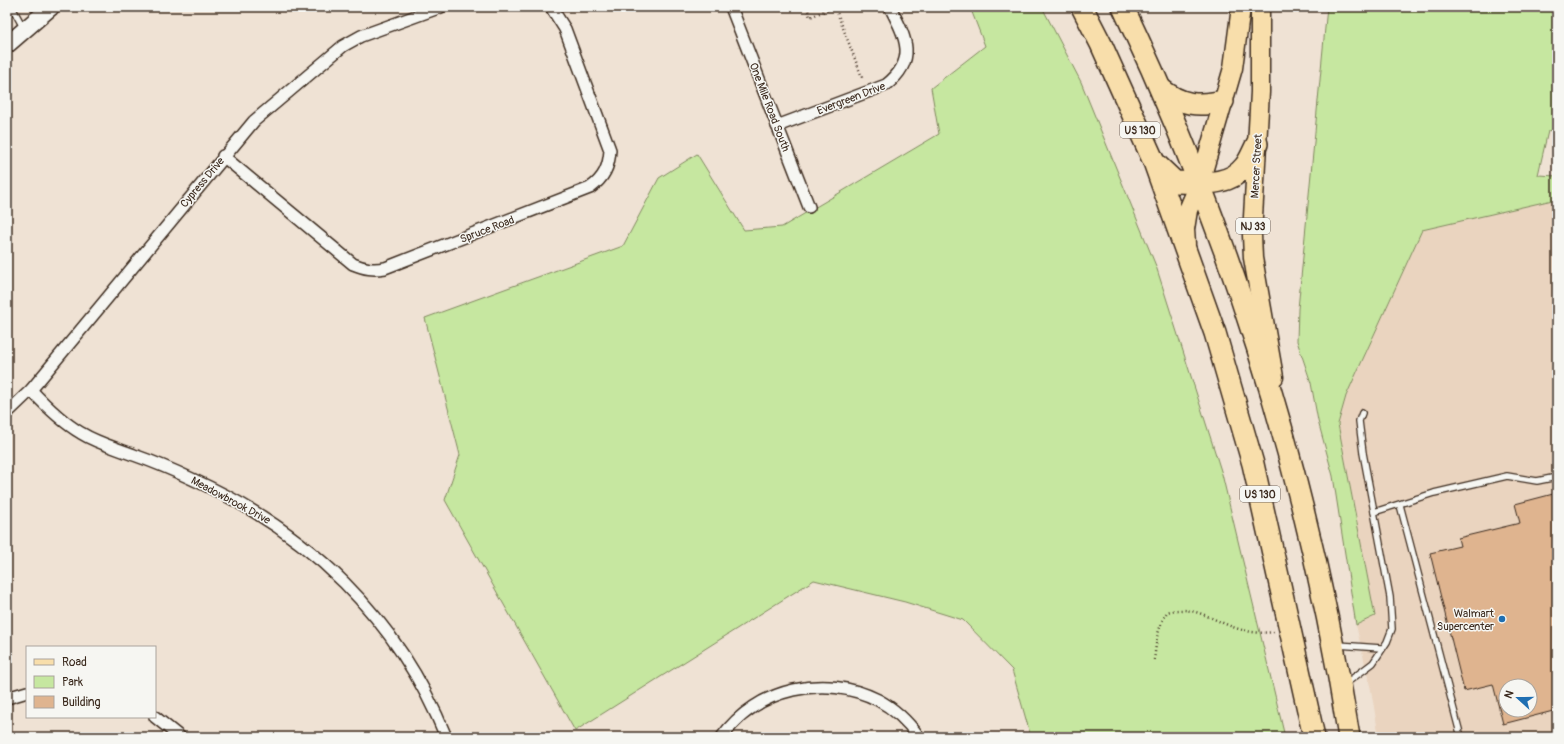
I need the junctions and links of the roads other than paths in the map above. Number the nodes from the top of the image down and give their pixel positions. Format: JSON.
{"nodes":[{"id":1,"x":12,"y":7,"type":"edge"},
{"id":2,"x":51,"y":7,"type":"edge"},
{"id":3,"x":442,"y":7,"type":"edge"},
{"id":4,"x":551,"y":7,"type":"edge"},
{"id":5,"x":731,"y":7,"type":"edge"},
{"id":6,"x":890,"y":7,"type":"edge"},
{"id":7,"x":1082,"y":7,"type":"edge"},
{"id":8,"x":1122,"y":7,"type":"edge"},
{"id":9,"x":1240,"y":7,"type":"edge"},
{"id":10,"x":1260,"y":7,"type":"edge"},
{"id":11,"x":1266,"y":7,"type":"edge"},
{"id":12,"x":24,"y":30,"type":"junction"},
{"id":13,"x":1261,"y":43,"type":"junction"},
{"id":14,"x":7,"y":45,"type":"edge"},
{"id":15,"x":1160,"y":89,"type":"junction"},
{"id":16,"x":1223,"y":101,"type":"junction"},
{"id":17,"x":777,"y":126,"type":"junction"},
{"id":18,"x":1257,"y":144,"type":"junction"},
{"id":19,"x":224,"y":156,"type":"junction"},
{"id":20,"x":1154,"y":162,"type":"junction"},
{"id":21,"x":1200,"y":182,"type":"junction"},
{"id":22,"x":809,"y":207,"type":"dead end"},
{"id":23,"x":1188,"y":257,"type":"junction"},
{"id":24,"x":31,"y":390,"type":"junction"},
{"id":25,"x":7,"y":413,"type":"edge"},
{"id":26,"x":1362,"y":413,"type":"dead end"},
{"id":27,"x":1286,"y":443,"type":"junction"},
{"id":28,"x":1557,"y":477,"type":"edge"},
{"id":29,"x":1400,"y":505,"type":"junction"},
{"id":30,"x":1374,"y":512,"type":"junction"},
{"id":31,"x":1333,"y":645,"type":"junction"},
{"id":32,"x":1381,"y":648,"type":"junction"},
{"id":33,"x":1341,"y":687,"type":"junction"},
{"id":34,"x":26,"y":692,"type":"edge"},
{"id":35,"x":7,"y":698,"type":"edge"},
{"id":36,"x":156,"y":718,"type":"edge"},
{"id":37,"x":180,"y":737,"type":"edge"},
{"id":38,"x":446,"y":737,"type":"edge"},
{"id":39,"x":722,"y":737,"type":"edge"},
{"id":40,"x":919,"y":737,"type":"edge"},
{"id":41,"x":1314,"y":737,"type":"edge"},
{"id":42,"x":1349,"y":737,"type":"edge"},
{"id":43,"x":1461,"y":737,"type":"edge"}],
"edges":[{"from":1,"to":12,"type":"lane"},
{"from":2,"to":12,"type":"street"},
{"from":3,"to":19,"type":"street","name":"Cypress Drive"},
{"from":4,"to":19,"type":"street","name":"Spruce Road"},
{"from":5,"to":17,"type":"street","name":"One Mile Road South"},
{"from":6,"to":17,"type":"street","name":"Evergreen Drive"},
{"from":7,"to":20,"type":"highway","number":"US 130"},
{"from":8,"to":15,"type":"highway","number":"US 130"},
{"from":9,"to":16,"type":"main road"},
{"from":10,"to":13,"type":"main road","name":"Mercer Street","number":"NJ 33"},
{"from":11,"to":13,"type":"street"},
{"from":12,"to":14,"type":"street"},
{"from":13,"to":18,"type":"main road","name":"Mercer Street","number":"NJ 33"},
{"from":15,"to":16,"type":"highway"},
{"from":15,"to":21,"type":"highway","number":"US 130"},
{"from":16,"to":21,"type":"main road"},
{"from":17,"to":22,"type":"street","name":"One Mile Road South"},
{"from":18,"to":21,"type":"highway"},
{"from":18,"to":27,"type":"main road","name":"Mercer Street","number":"NJ 33"},
{"from":19,"to":24,"type":"street","name":"Cypress Drive"},
{"from":20,"to":21,"type":"highway"},
{"from":20,"to":23,"type":"highway","number":"US 130"},
{"from":21,"to":23,"type":"main road"},
{"from":21,"to":27,"type":"highway","number":"US 130"},
{"from":23,"to":41,"type":"highway","number":"US 130"},
{"from":24,"to":25,"type":"street","name":"Cypress Drive"},
{"from":24,"to":38,"type":"street","name":"Meadowbrook Drive"},
{"from":26,"to":30,"type":"lane"},
{"from":27,"to":31,"type":"highway","number":"US 130"},
{"from":28,"to":29,"type":"lane"},
{"from":29,"to":30,"type":"lane"},
{"from":29,"to":43,"type":"lane"},
{"from":30,"to":32,"type":"lane"},
{"from":31,"to":32,"type":"lane"},
{"from":31,"to":33,"type":"highway","number":"US 130"},
{"from":32,"to":33,"type":"lane"},
{"from":33,"to":42,"type":"highway","number":"US 130"},
{"from":34,"to":35,"type":"street"},
{"from":36,"to":37,"type":"street"},
{"from":39,"to":40,"type":"street"}]}
